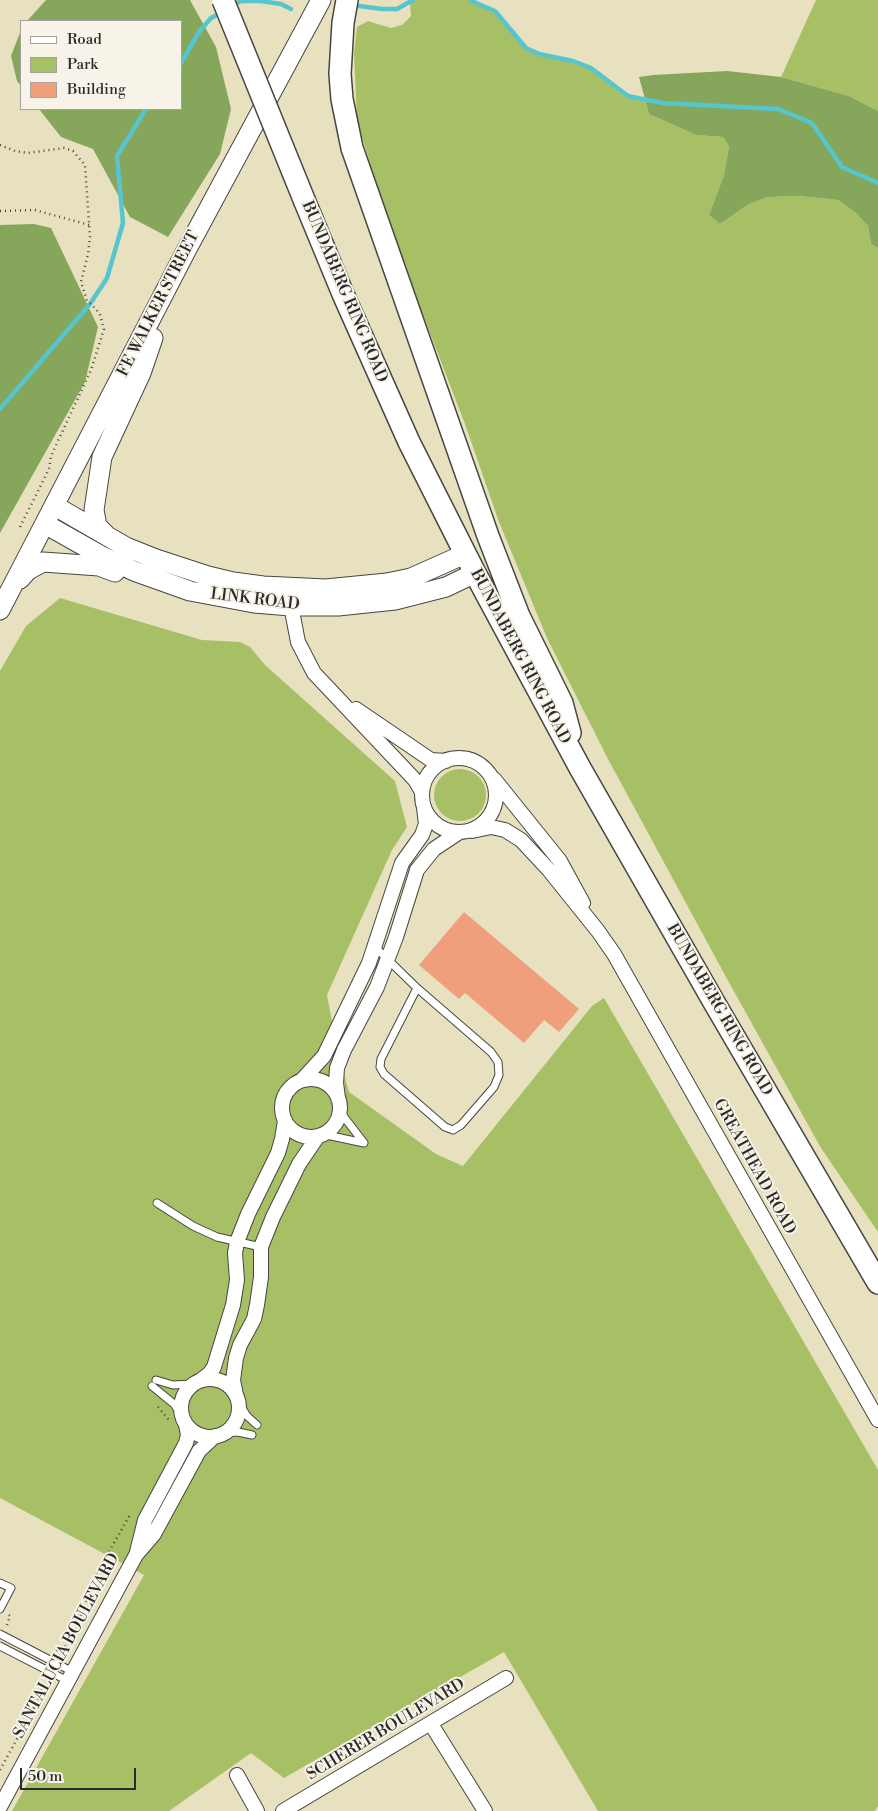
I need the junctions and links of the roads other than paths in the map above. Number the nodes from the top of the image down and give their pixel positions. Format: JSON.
{"nodes":[{"id":1,"x":224,"y":0,"type":"edge"},
{"id":2,"x":320,"y":0,"type":"edge"},
{"id":3,"x":348,"y":0,"type":"edge"},
{"id":4,"x":172,"y":280,"type":"junction"},
{"id":5,"x":54,"y":506,"type":"junction"},
{"id":6,"x":45,"y":524,"type":"junction"},
{"id":7,"x":107,"y":536,"type":"junction"},
{"id":8,"x":470,"y":563,"type":"junction"},
{"id":9,"x":13,"y":586,"type":"junction"},
{"id":10,"x":190,"y":591,"type":"junction"},
{"id":11,"x":291,"y":597,"type":"junction"},
{"id":12,"x":0,"y":610,"type":"edge"},
{"id":13,"x":330,"y":691,"type":"junction"},
{"id":14,"x":446,"y":760,"type":"junction"},
{"id":15,"x":484,"y":767,"type":"junction"},
{"id":16,"x":580,"y":768,"type":"junction"},
{"id":17,"x":422,"y":792,"type":"junction"},
{"id":18,"x":424,"y":808,"type":"junction"},
{"id":19,"x":465,"y":832,"type":"junction"},
{"id":20,"x":598,"y":931,"type":"junction"},
{"id":21,"x":376,"y":948,"type":"junction"},
{"id":22,"x":388,"y":960,"type":"junction"},
{"id":23,"x":417,"y":988,"type":"junction"},
{"id":24,"x":302,"y":1080,"type":"junction"},
{"id":25,"x":339,"y":1103,"type":"junction"},
{"id":26,"x":285,"y":1121,"type":"junction"},
{"id":27,"x":320,"y":1135,"type":"junction"},
{"id":28,"x":157,"y":1203,"type":"dead end"},
{"id":29,"x":237,"y":1242,"type":"junction"},
{"id":30,"x":261,"y":1247,"type":"junction"},
{"id":31,"x":878,"y":1283,"type":"edge"},
{"id":32,"x":197,"y":1382,"type":"junction"},
{"id":33,"x":237,"y":1399,"type":"junction"},
{"id":34,"x":878,"y":1420,"type":"edge"},
{"id":35,"x":180,"y":1421,"type":"junction"},
{"id":36,"x":257,"y":1425,"type":"dead end"},
{"id":37,"x":219,"y":1434,"type":"junction"},
{"id":38,"x":252,"y":1435,"type":"dead end"},
{"id":39,"x":136,"y":1555,"type":"junction"},
{"id":40,"x":0,"y":1583,"type":"edge"},
{"id":41,"x":0,"y":1609,"type":"edge"},
{"id":42,"x":0,"y":1634,"type":"edge"},
{"id":43,"x":0,"y":1646,"type":"edge"},
{"id":44,"x":70,"y":1677,"type":"junction"},
{"id":45,"x":506,"y":1678,"type":"dead end"},
{"id":46,"x":431,"y":1724,"type":"junction"},
{"id":47,"x":237,"y":1775,"type":"dead end"},
{"id":48,"x":0,"y":1807,"type":"edge"},
{"id":49,"x":257,"y":1811,"type":"edge"},
{"id":50,"x":283,"y":1811,"type":"edge"},
{"id":51,"x":485,"y":1811,"type":"edge"}],
"edges":[{"from":1,"to":8,"type":"main road","name":"BUNDABERG RING ROAD","bridge":true},
{"from":2,"to":4,"type":"main road","name":"FE WALKER STREET"},
{"from":3,"to":16,"type":"main road"},
{"from":4,"to":5,"type":"main road","name":"FE WALKER STREET"},
{"from":4,"to":7,"type":"main road"},
{"from":5,"to":6,"type":"main road","name":"FE WALKER STREET"},
{"from":5,"to":7,"type":"main road","name":"LINK ROAD"},
{"from":6,"to":9,"type":"main road","name":"FE WALKER STREET"},
{"from":6,"to":10,"type":"main road","name":"LINK ROAD"},
{"from":7,"to":11,"type":"main road","name":"LINK ROAD"},
{"from":8,"to":11,"type":"main road","name":"LINK ROAD"},
{"from":8,"to":16,"type":"main road","name":"BUNDABERG RING ROAD"},
{"from":9,"to":10,"type":"main road"},
{"from":9,"to":12,"type":"main road","name":"FE WALKER STREET"},
{"from":10,"to":11,"type":"main road","name":"LINK ROAD"},
{"from":11,"to":13,"type":"street","name":"GREATHEAD ROAD"},
{"from":13,"to":14,"type":"street","name":"GREATHEAD ROAD"},
{"from":13,"to":17,"type":"street","name":"GREATHEAD ROAD"},
{"from":14,"to":15,"type":"street","name":"GREATHEAD ROAD"},
{"from":14,"to":17,"type":"street"},
{"from":15,"to":19,"type":"street"},
{"from":15,"to":20,"type":"street","name":"GREATHEAD ROAD"},
{"from":16,"to":31,"type":"main road","name":"BUNDABERG RING ROAD"},
{"from":17,"to":18,"type":"street","name":"GREATHEAD ROAD"},
{"from":18,"to":19,"type":"street","name":"GREATHEAD ROAD"},
{"from":18,"to":21,"type":"street"},
{"from":19,"to":20,"type":"street","name":"GREATHEAD ROAD"},
{"from":19,"to":22,"type":"street"},
{"from":20,"to":34,"type":"street","name":"GREATHEAD ROAD"},
{"from":21,"to":22,"type":"lane"},
{"from":21,"to":24,"type":"street"},
{"from":22,"to":23,"type":"lane"},
{"from":22,"to":25,"type":"street"},
{"from":23,"to":23,"type":"lane"},
{"from":24,"to":25,"type":"street"},
{"from":24,"to":26,"type":"street"},
{"from":25,"to":27,"type":"street"},
{"from":25,"to":27,"type":"lane"},
{"from":26,"to":27,"type":"street"},
{"from":26,"to":29,"type":"street","name":"SANTALUCIA BOULEVARD"},
{"from":27,"to":30,"type":"street","name":"SANTALUCIA BOULEVARD"},
{"from":28,"to":29,"type":"lane"},
{"from":29,"to":30,"type":"lane"},
{"from":29,"to":32,"type":"street","name":"SANTALUCIA BOULEVARD"},
{"from":30,"to":33,"type":"street","name":"SANTALUCIA BOULEVARD"},
{"from":32,"to":33,"type":"street"},
{"from":32,"to":35,"type":"street","name":"SANTALUCIA BOULEVARD"},
{"from":32,"to":35,"type":"lane"},
{"from":33,"to":36,"type":"lane"},
{"from":33,"to":37,"type":"street","name":"SANTALUCIA BOULEVARD"},
{"from":35,"to":37,"type":"street"},
{"from":35,"to":39,"type":"street","name":"SANTALUCIA BOULEVARD"},
{"from":37,"to":38,"type":"lane"},
{"from":37,"to":39,"type":"street","name":"SANTALUCIA BOULEVARD"},
{"from":39,"to":44,"type":"street","name":"SANTALUCIA BOULEVARD"},
{"from":40,"to":41,"type":"lane"},
{"from":42,"to":44,"type":"lane"},
{"from":43,"to":44,"type":"lane"},
{"from":44,"to":48,"type":"street","name":"SANTALUCIA BOULEVARD"},
{"from":45,"to":46,"type":"street","name":"SCHERER BOULEVARD"},
{"from":46,"to":50,"type":"street","name":"SCHERER BOULEVARD"},
{"from":46,"to":51,"type":"street"},
{"from":47,"to":49,"type":"street"}]}
